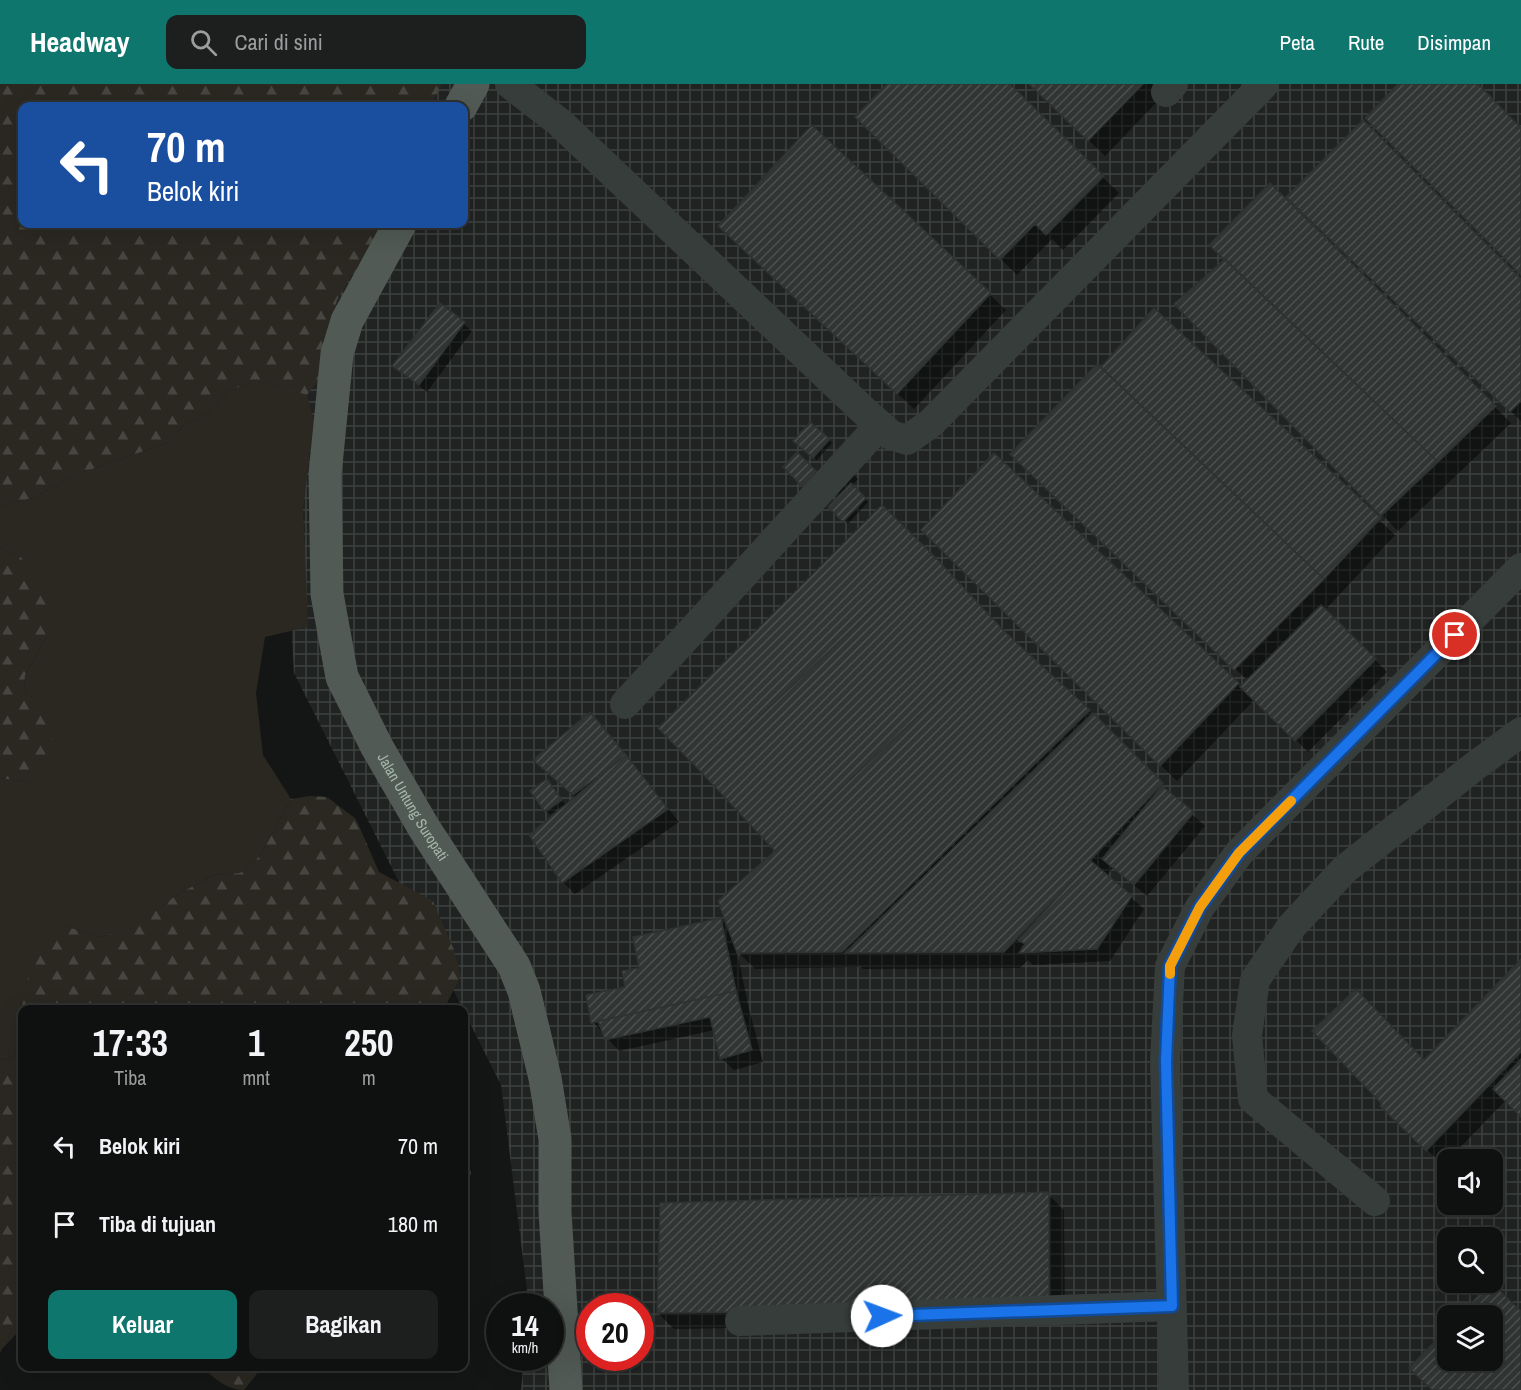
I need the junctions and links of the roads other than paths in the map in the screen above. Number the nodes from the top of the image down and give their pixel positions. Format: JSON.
{"nodes":[{"id":1,"x":473,"y":84,"type":"edge"},
{"id":2,"x":510,"y":84,"type":"edge"},
{"id":3,"x":1264,"y":84,"type":"edge"},
{"id":4,"x":463,"y":102,"type":"edge"},
{"id":5,"x":398,"y":228,"type":"edge"},
{"id":6,"x":880,"y":425,"type":"junction"},
{"id":7,"x":1521,"y":568,"type":"edge"},
{"id":8,"x":626,"y":704,"type":"dead end"},
{"id":9,"x":1521,"y":732,"type":"edge"},
{"id":10,"x":1376,"y":1201,"type":"dead end"},
{"id":11,"x":1172,"y":1306,"type":"junction"},
{"id":12,"x":740,"y":1321,"type":"dead end"},
{"id":13,"x":566,"y":1390,"type":"edge"},
{"id":14,"x":1174,"y":1390,"type":"edge"}],
"edges":[{"from":1,"to":4,"type":"main road"},
{"from":2,"to":6,"type":"lane"},
{"from":3,"to":6,"type":"lane"},
{"from":5,"to":13,"type":"main road","name":"Jalan Untung Suropati"},
{"from":6,"to":8,"type":"lane"},
{"from":7,"to":11,"type":"lane"},
{"from":9,"to":10,"type":"lane"},
{"from":11,"to":12,"type":"lane"},
{"from":11,"to":14,"type":"lane"}]}
